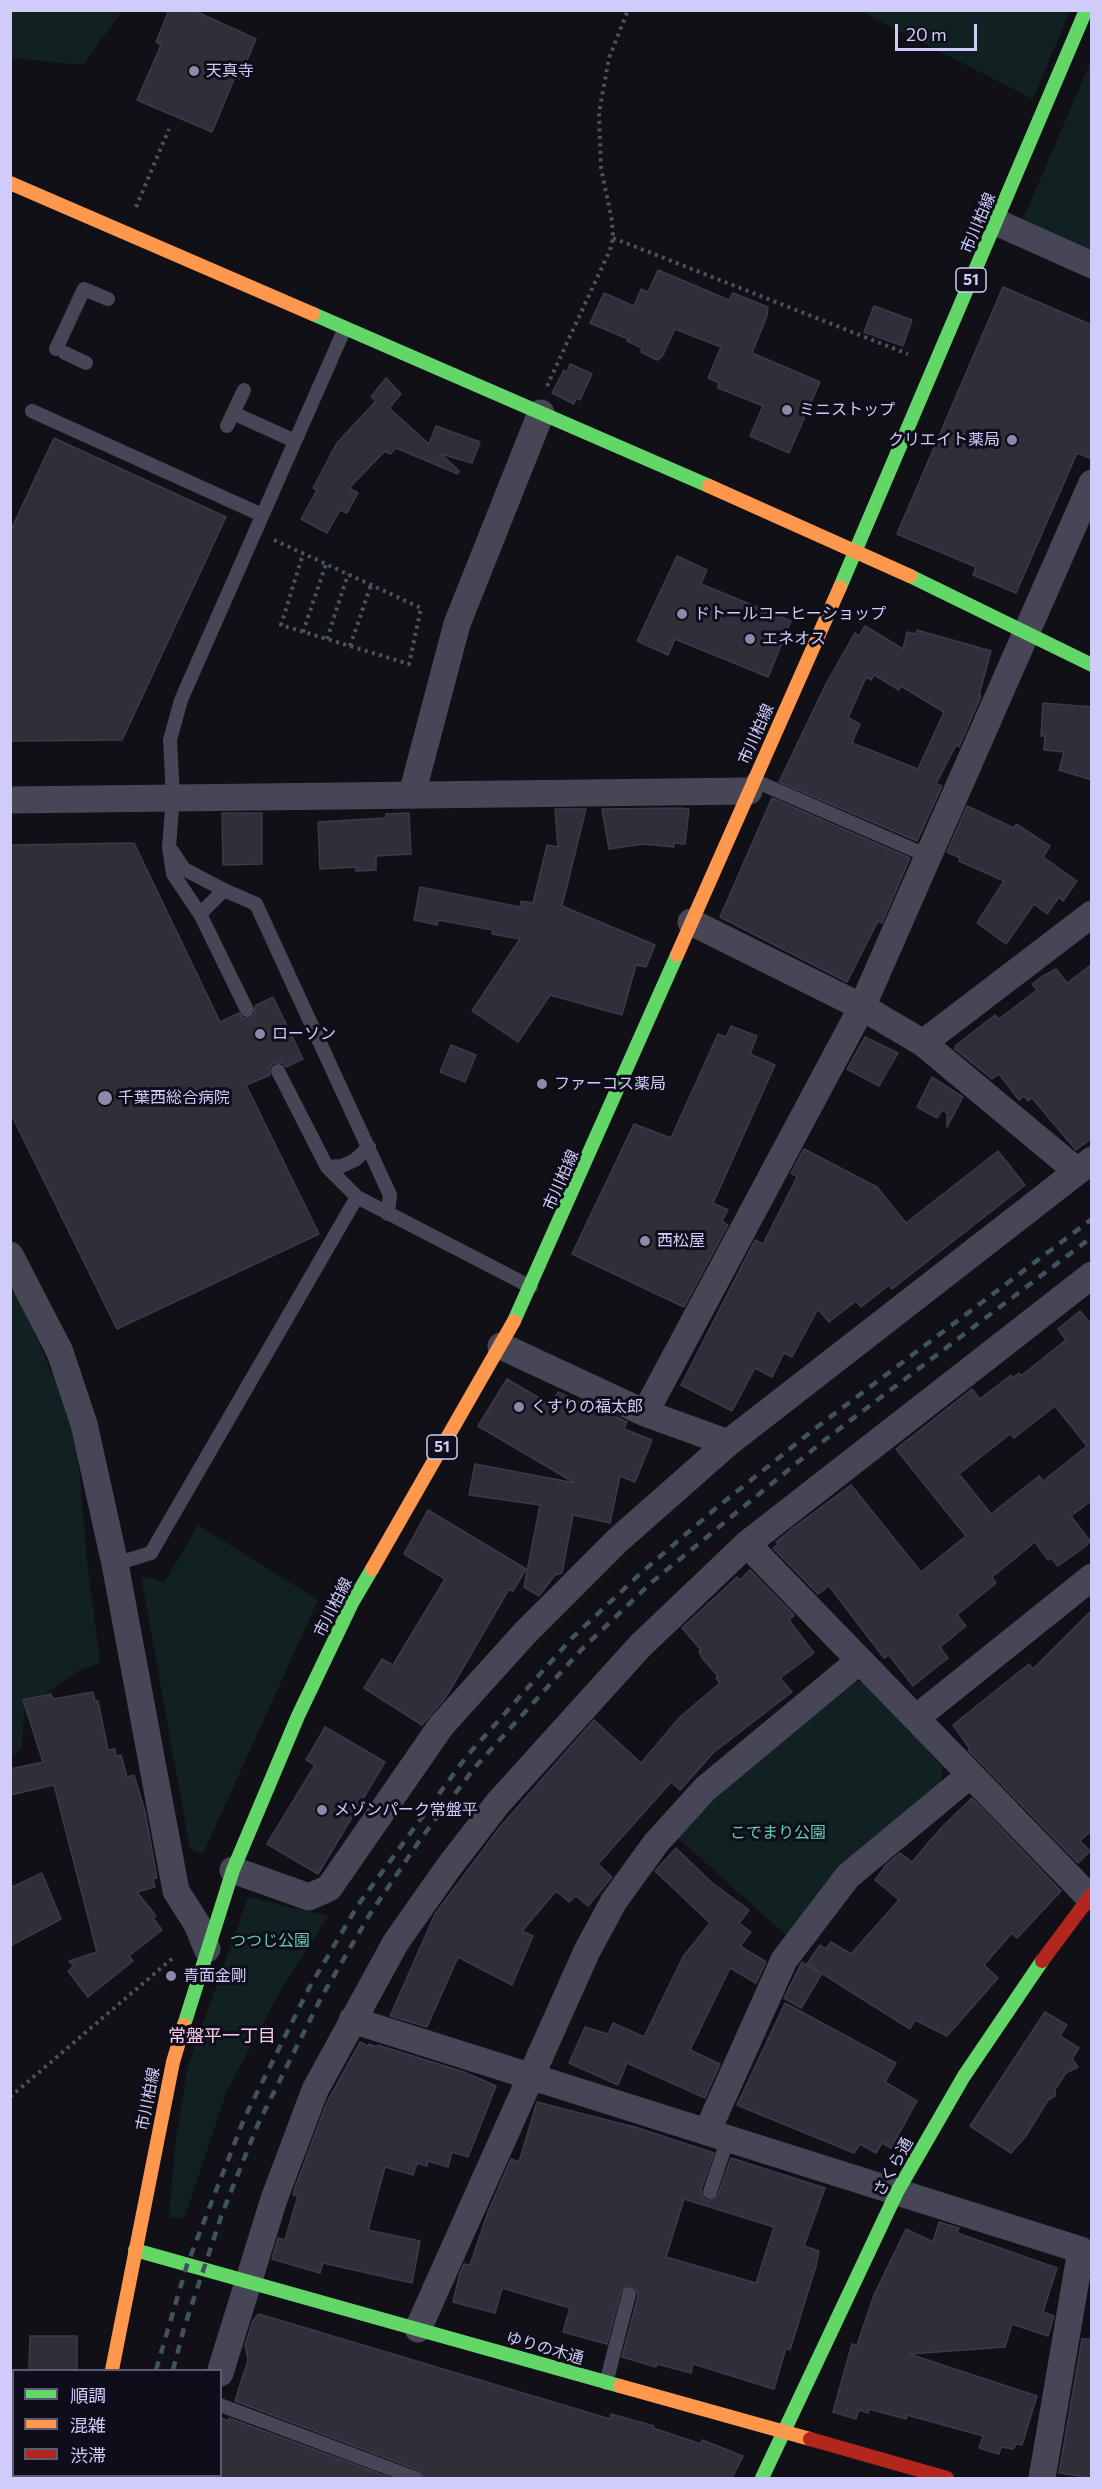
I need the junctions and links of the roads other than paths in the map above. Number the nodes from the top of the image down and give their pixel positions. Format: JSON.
{"nodes":[{"id":1,"x":1086,"y":10,"type":"edge"},
{"id":2,"x":10,"y":183,"type":"edge"},
{"id":3,"x":996,"y":222,"type":"junction"},
{"id":4,"x":1092,"y":265,"type":"edge"},
{"id":5,"x":108,"y":299,"type":"dead end"},
{"id":6,"x":345,"y":328,"type":"junction"},
{"id":7,"x":86,"y":363,"type":"dead end"},
{"id":8,"x":244,"y":390,"type":"dead end"},
{"id":9,"x":32,"y":411,"type":"dead end"},
{"id":10,"x":538,"y":412,"type":"junction"},
{"id":11,"x":233,"y":413,"type":"junction"},
{"id":12,"x":227,"y":426,"type":"dead end"},
{"id":13,"x":295,"y":441,"type":"junction"},
{"id":14,"x":1092,"y":483,"type":"edge"},
{"id":15,"x":262,"y":515,"type":"junction"},
{"id":16,"x":856,"y":550,"type":"junction"},
{"id":17,"x":1026,"y":633,"type":"junction"},
{"id":18,"x":1092,"y":665,"type":"edge"},
{"id":19,"x":751,"y":786,"type":"junction"},
{"id":20,"x":412,"y":794,"type":"junction"},
{"id":21,"x":173,"y":796,"type":"junction"},
{"id":22,"x":10,"y":800,"type":"edge"},
{"id":23,"x":169,"y":847,"type":"junction"},
{"id":24,"x":928,"y":856,"type":"junction"},
{"id":25,"x":224,"y":890,"type":"junction"},
{"id":26,"x":200,"y":914,"type":"junction"},
{"id":27,"x":1092,"y":914,"type":"edge"},
{"id":28,"x":691,"y":922,"type":"junction"},
{"id":29,"x":862,"y":1007,"type":"junction"},
{"id":30,"x":247,"y":1010,"type":"dead end"},
{"id":31,"x":923,"y":1043,"type":"junction"},
{"id":32,"x":278,"y":1071,"type":"dead end"},
{"id":33,"x":369,"y":1147,"type":"junction"},
{"id":34,"x":1084,"y":1165,"type":"edge"},
{"id":35,"x":327,"y":1167,"type":"junction"},
{"id":36,"x":357,"y":1197,"type":"junction"},
{"id":37,"x":388,"y":1214,"type":"junction"},
{"id":38,"x":10,"y":1255,"type":"edge"},
{"id":39,"x":1092,"y":1275,"type":"edge"},
{"id":40,"x":531,"y":1287,"type":"junction"},
{"id":41,"x":501,"y":1346,"type":"junction"},
{"id":42,"x":645,"y":1413,"type":"junction"},
{"id":43,"x":728,"y":1443,"type":"junction"},
{"id":44,"x":747,"y":1544,"type":"junction"},
{"id":45,"x":115,"y":1564,"type":"junction"},
{"id":46,"x":1092,"y":1578,"type":"edge"},
{"id":47,"x":859,"y":1660,"type":"junction"},
{"id":48,"x":916,"y":1718,"type":"junction"},
{"id":49,"x":970,"y":1775,"type":"junction"},
{"id":50,"x":233,"y":1870,"type":"junction"},
{"id":51,"x":1090,"y":1896,"type":"edge"},
{"id":52,"x":204,"y":1943,"type":"junction"},
{"id":53,"x":352,"y":2020,"type":"junction"},
{"id":54,"x":530,"y":2076,"type":"junction"},
{"id":55,"x":718,"y":2135,"type":"junction"},
{"id":56,"x":710,"y":2192,"type":"dead end"},
{"id":57,"x":897,"y":2192,"type":"junction"},
{"id":58,"x":135,"y":2250,"type":"junction"},
{"id":59,"x":249,"y":2281,"type":"junction"},
{"id":60,"x":629,"y":2294,"type":"dead end"},
{"id":61,"x":418,"y":2329,"type":"junction"},
{"id":62,"x":112,"y":2369,"type":"edge"},
{"id":63,"x":221,"y":2369,"type":"edge"},
{"id":64,"x":606,"y":2383,"type":"junction"},
{"id":65,"x":222,"y":2406,"type":"edge"},
{"id":66,"x":783,"y":2431,"type":"junction"},
{"id":67,"x":415,"y":2478,"type":"edge"},
{"id":68,"x":762,"y":2478,"type":"edge"},
{"id":69,"x":947,"y":2478,"type":"edge"},
{"id":70,"x":1042,"y":2478,"type":"edge"}],
"edges":[{"from":1,"to":3,"type":"street","name":"市川柏線","number":"51"},
{"from":2,"to":6,"type":"street"},
{"from":3,"to":4,"type":"street"},
{"from":3,"to":16,"type":"street","name":"市川柏線","number":"51"},
{"from":5,"to":7,"type":"lane"},
{"from":6,"to":10,"type":"street"},
{"from":6,"to":13,"type":"lane"},
{"from":8,"to":11,"type":"lane"},
{"from":9,"to":15,"type":"lane"},
{"from":10,"to":16,"type":"street"},
{"from":10,"to":20,"type":"street"},
{"from":11,"to":12,"type":"lane"},
{"from":11,"to":13,"type":"lane"},
{"from":13,"to":15,"type":"lane"},
{"from":14,"to":17,"type":"street"},
{"from":15,"to":21,"type":"lane"},
{"from":16,"to":17,"type":"street"},
{"from":16,"to":19,"type":"street","name":"市川柏線","number":"51"},
{"from":17,"to":18,"type":"street"},
{"from":17,"to":24,"type":"street"},
{"from":19,"to":20,"type":"street"},
{"from":19,"to":24,"type":"lane"},
{"from":19,"to":28,"type":"street","name":"市川柏線","number":"51"},
{"from":20,"to":21,"type":"street"},
{"from":21,"to":22,"type":"street"},
{"from":21,"to":23,"type":"lane"},
{"from":23,"to":25,"type":"lane"},
{"from":23,"to":26,"type":"lane"},
{"from":24,"to":29,"type":"street"},
{"from":25,"to":26,"type":"lane"},
{"from":25,"to":33,"type":"lane"},
{"from":26,"to":30,"type":"lane"},
{"from":27,"to":31,"type":"street"},
{"from":28,"to":29,"type":"street"},
{"from":28,"to":40,"type":"street","name":"市川柏線","number":"51"},
{"from":29,"to":31,"type":"street"},
{"from":29,"to":42,"type":"street"},
{"from":31,"to":34,"type":"street"},
{"from":32,"to":35,"type":"lane"},
{"from":33,"to":35,"type":"lane"},
{"from":33,"to":37,"type":"lane"},
{"from":34,"to":43,"type":"street"},
{"from":35,"to":36,"type":"lane"},
{"from":36,"to":37,"type":"lane"},
{"from":36,"to":45,"type":"lane"},
{"from":37,"to":40,"type":"lane"},
{"from":38,"to":45,"type":"street"},
{"from":39,"to":44,"type":"street"},
{"from":40,"to":41,"type":"street","name":"市川柏線","number":"51"},
{"from":41,"to":42,"type":"street"},
{"from":41,"to":50,"type":"street","name":"市川柏線","number":"51"},
{"from":42,"to":43,"type":"street"},
{"from":43,"to":50,"type":"street"},
{"from":44,"to":47,"type":"street"},
{"from":44,"to":53,"type":"street"},
{"from":45,"to":52,"type":"street"},
{"from":46,"to":48,"type":"street"},
{"from":47,"to":48,"type":"street"},
{"from":47,"to":54,"type":"street"},
{"from":48,"to":49,"type":"street"},
{"from":49,"to":51,"type":"street"},
{"from":49,"to":55,"type":"street"},
{"from":50,"to":52,"type":"street","name":"市川柏線","number":"51"},
{"from":51,"to":57,"type":"street","name":"さくら通"},
{"from":52,"to":58,"type":"street","name":"市川柏線","number":"51"},
{"from":53,"to":54,"type":"street"},
{"from":53,"to":59,"type":"street"},
{"from":54,"to":55,"type":"street"},
{"from":54,"to":61,"type":"street"},
{"from":55,"to":56,"type":"lane"},
{"from":55,"to":57,"type":"street"},
{"from":57,"to":66,"type":"street","name":"さくら通"},
{"from":57,"to":70,"type":"street"},
{"from":58,"to":59,"type":"street","name":"ゆりの木通"},
{"from":58,"to":62,"type":"street","name":"市川柏線","number":"51"},
{"from":59,"to":61,"type":"street","name":"ゆりの木通"},
{"from":59,"to":63,"type":"street"},
{"from":60,"to":64,"type":"lane"},
{"from":61,"to":64,"type":"street","name":"ゆりの木通"},
{"from":64,"to":66,"type":"street","name":"ゆりの木通"},
{"from":65,"to":67,"type":"lane"},
{"from":66,"to":68,"type":"street","name":"さくら通"},
{"from":66,"to":69,"type":"street","name":"ゆりの木通"}]}
